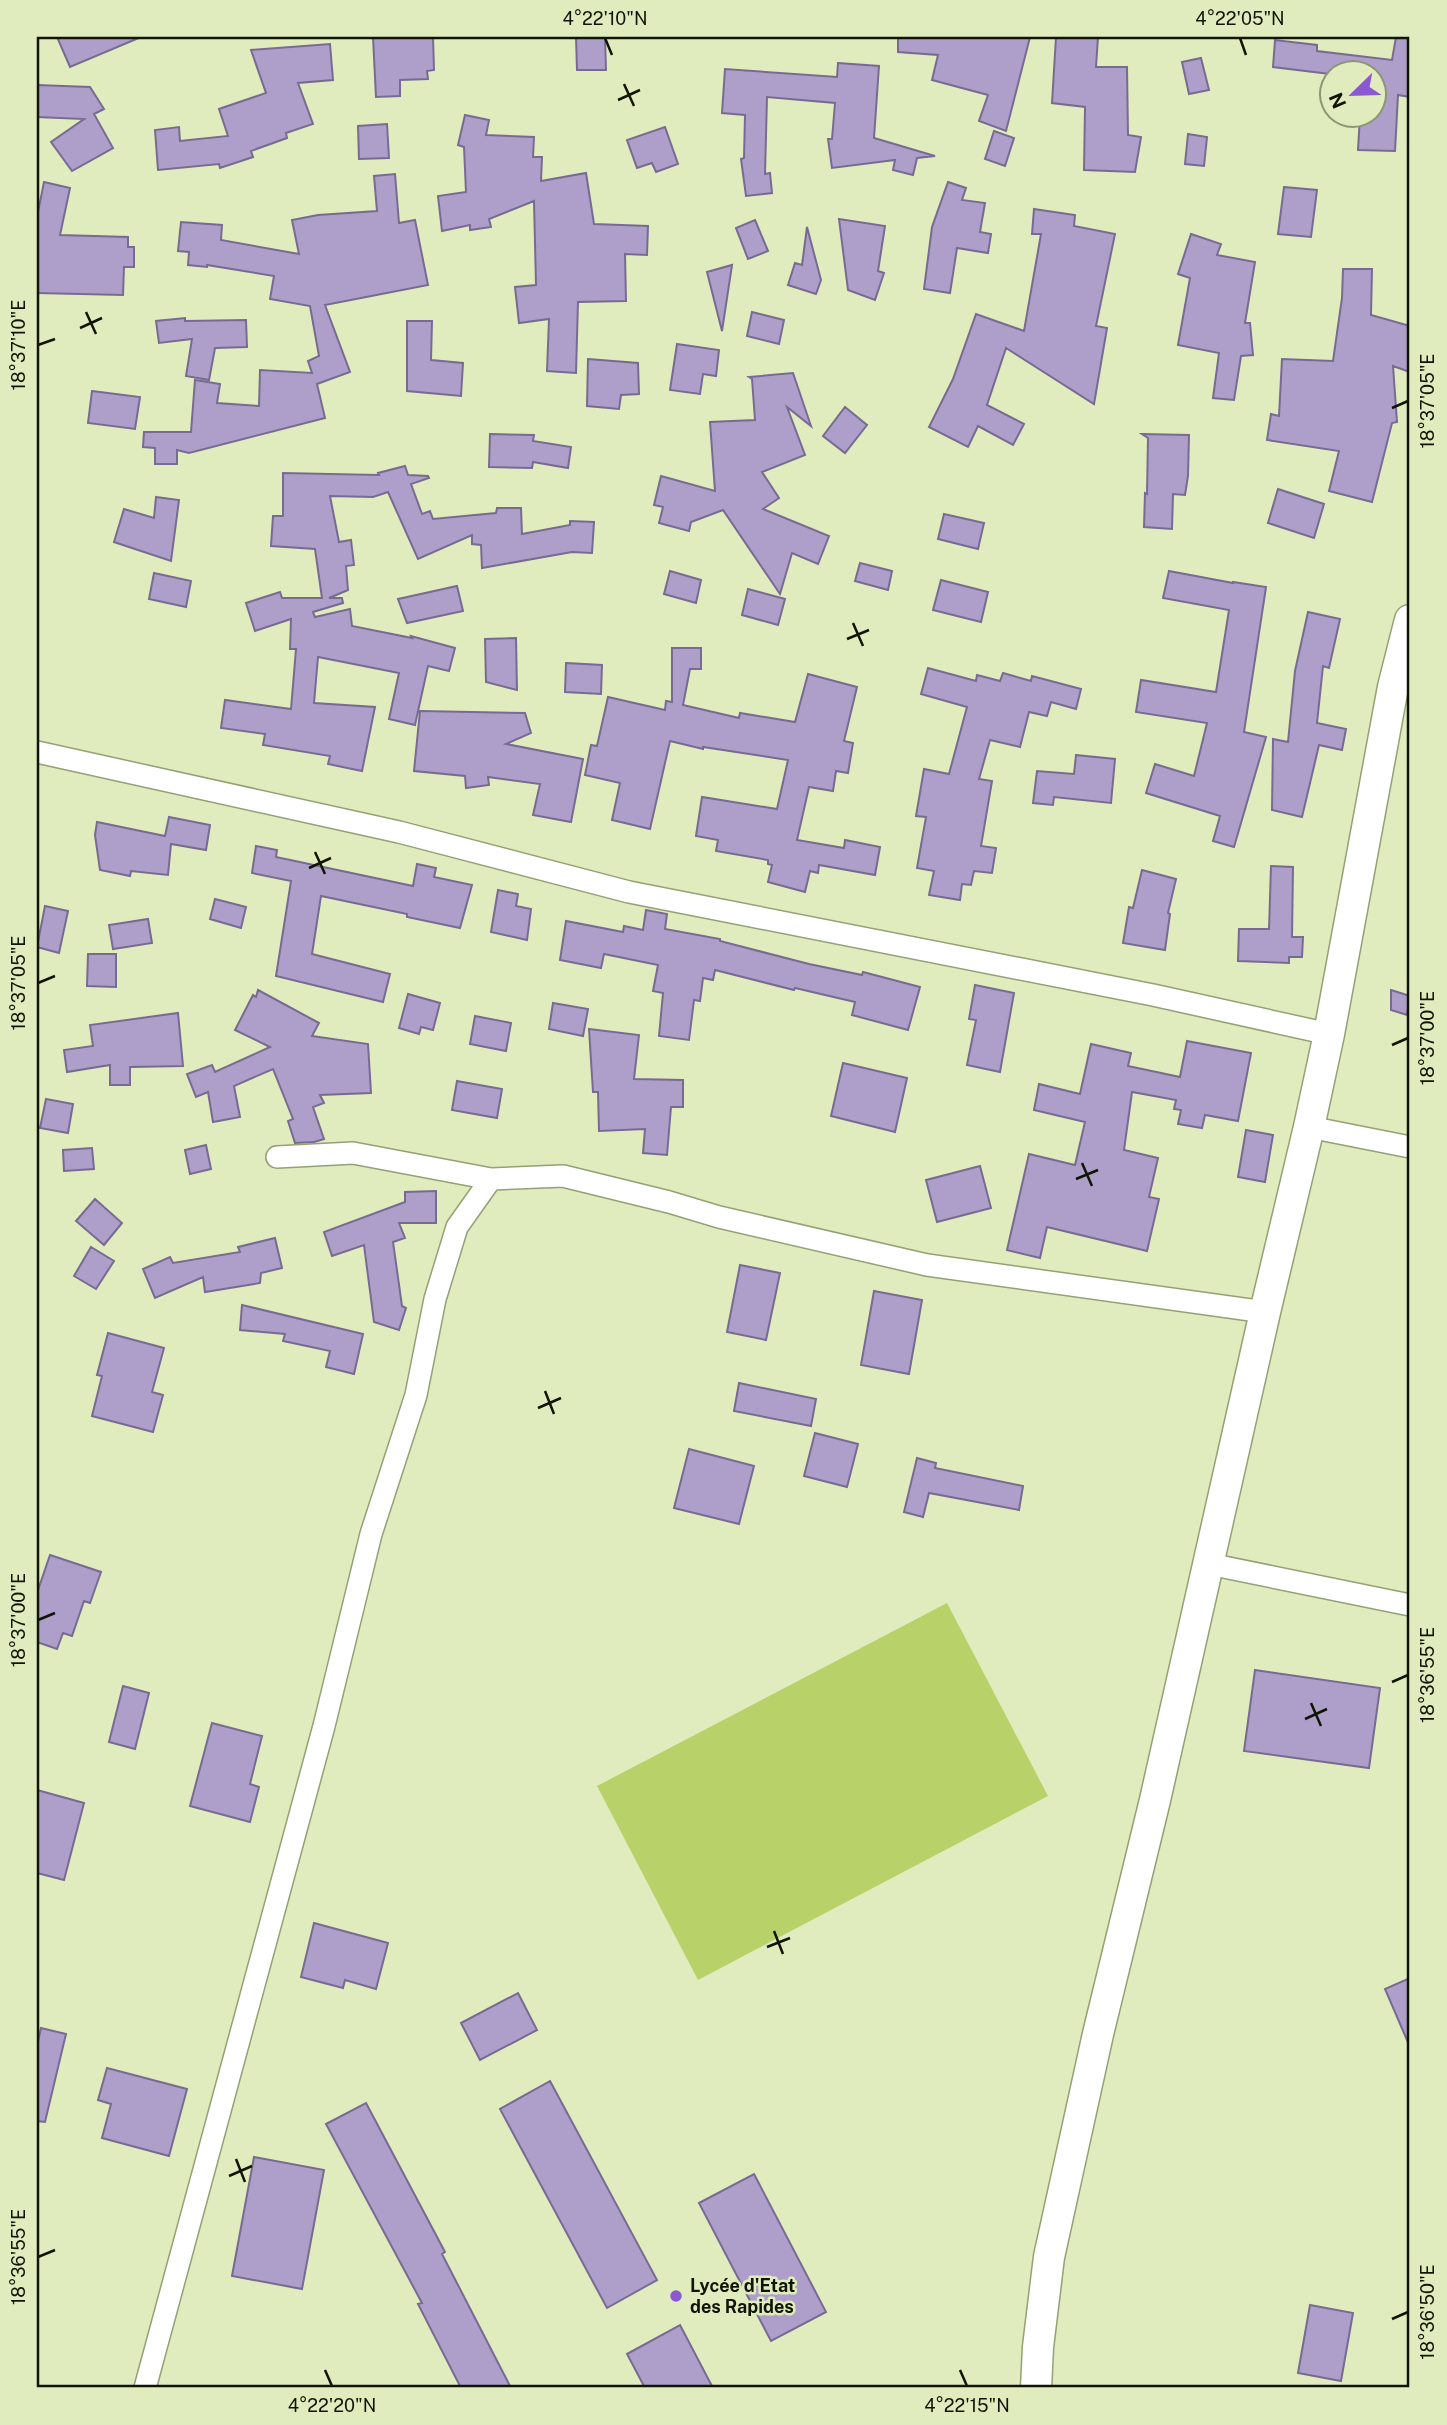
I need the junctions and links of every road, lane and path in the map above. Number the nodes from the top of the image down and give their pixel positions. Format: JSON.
{"nodes":[{"id":1,"x":1410,"y":620,"type":"edge"},
{"id":2,"x":1402,"y":686,"type":"edge"},
{"id":3,"x":37,"y":752,"type":"edge"},
{"id":4,"x":1329,"y":1034,"type":"junction"},
{"id":5,"x":1309,"y":1127,"type":"junction"},
{"id":6,"x":1410,"y":1147,"type":"edge"},
{"id":7,"x":277,"y":1157,"type":"dead end"},
{"id":8,"x":491,"y":1179,"type":"junction"},
{"id":9,"x":1265,"y":1312,"type":"junction"},
{"id":10,"x":1209,"y":1563,"type":"junction"},
{"id":11,"x":1410,"y":1605,"type":"edge"},
{"id":12,"x":145,"y":2388,"type":"edge"},
{"id":13,"x":1036,"y":2388,"type":"edge"}],
"edges":[{"from":1,"to":2,"type":"main road"},
{"from":2,"to":4,"type":"main road"},
{"from":3,"to":4,"type":"street"},
{"from":4,"to":5,"type":"main road"},
{"from":5,"to":6,"type":"street"},
{"from":5,"to":9,"type":"main road"},
{"from":7,"to":8,"type":"street"},
{"from":8,"to":9,"type":"street"},
{"from":8,"to":12,"type":"street"},
{"from":9,"to":10,"type":"main road"},
{"from":10,"to":11,"type":"street"},
{"from":10,"to":13,"type":"main road"}]}
